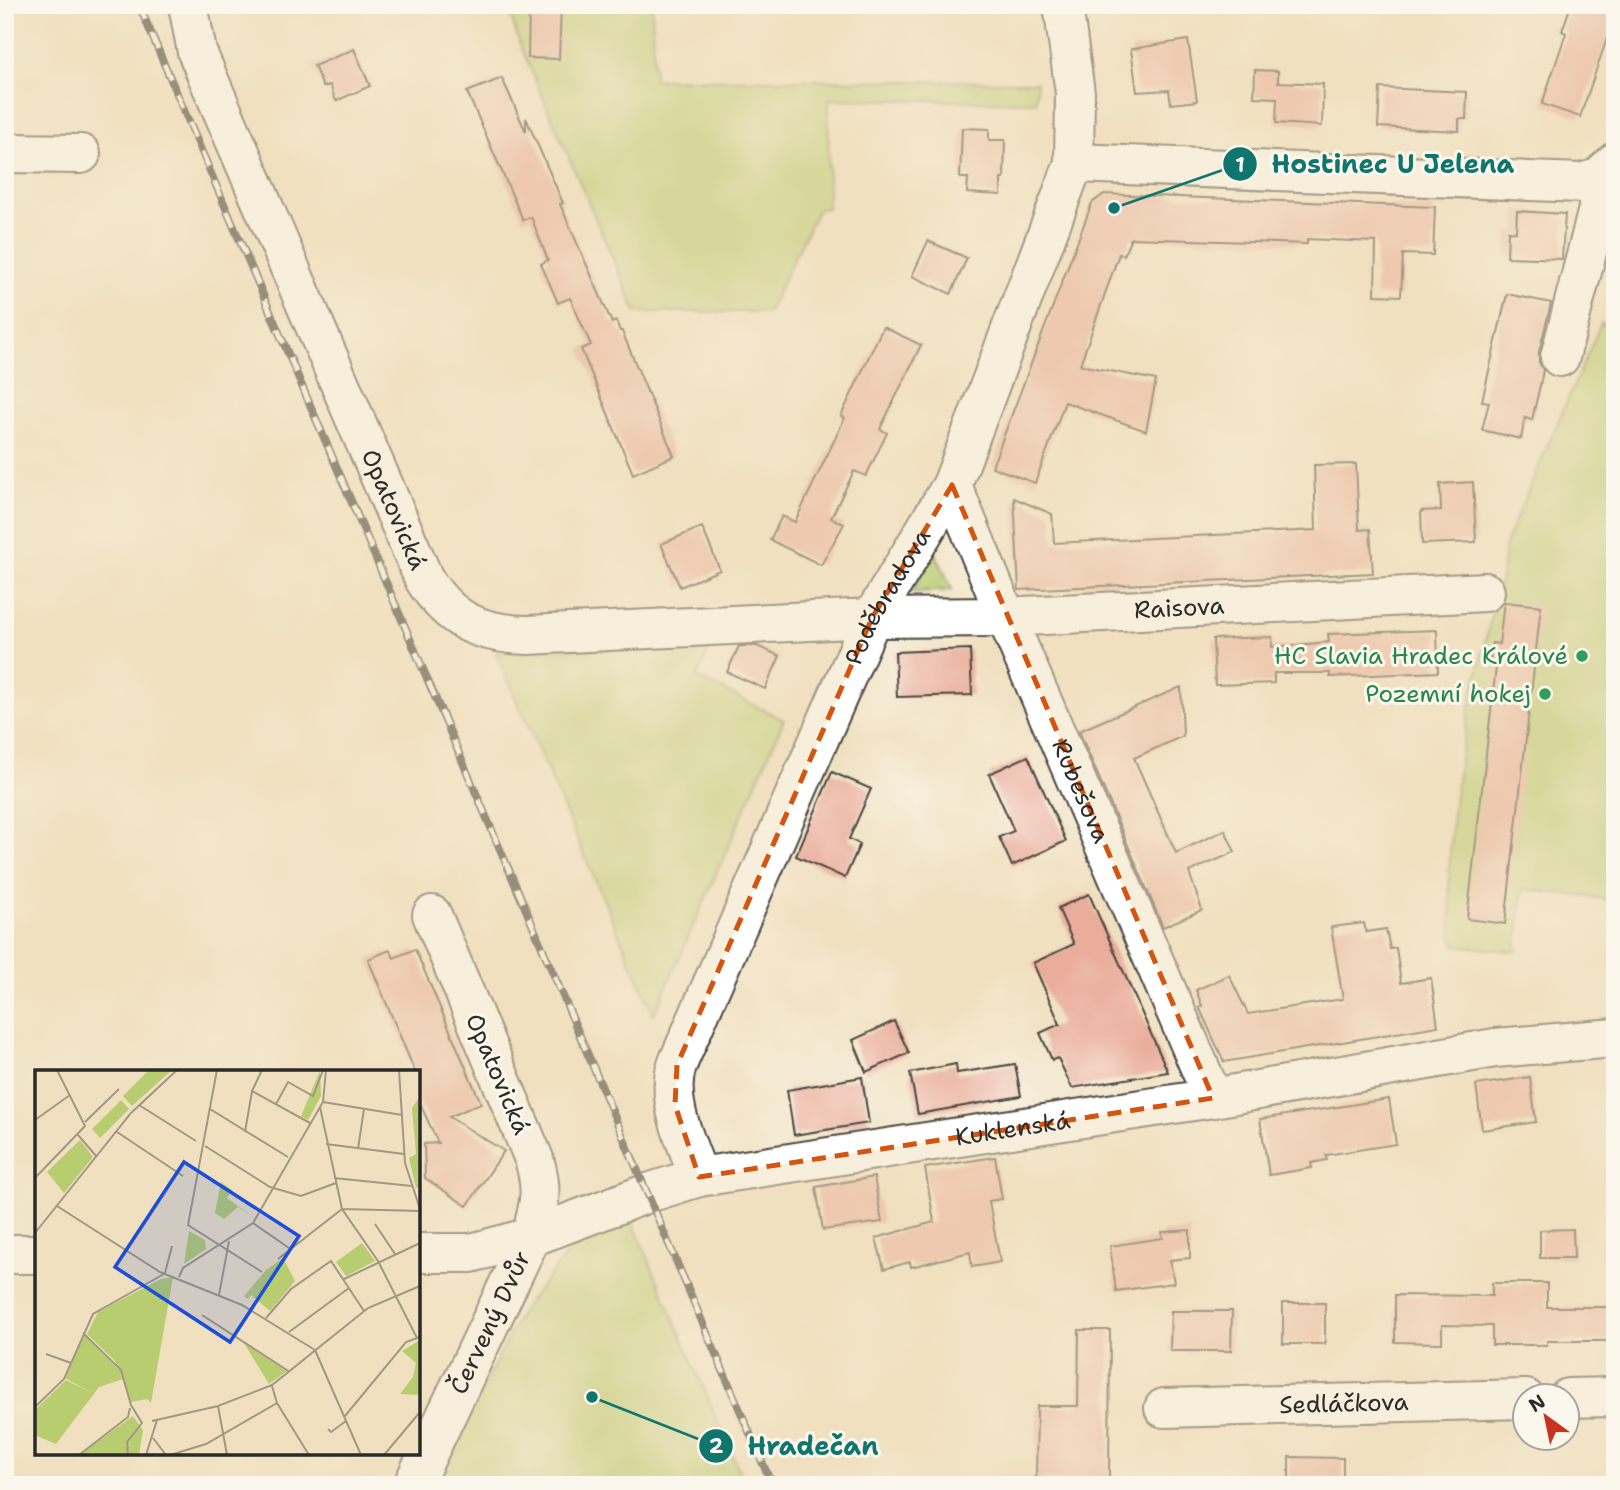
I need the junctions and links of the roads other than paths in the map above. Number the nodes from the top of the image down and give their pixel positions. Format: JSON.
{"nodes":[{"id":1,"x":188,"y":5,"type":"edge"},
{"id":2,"x":1063,"y":5,"type":"edge"},
{"id":3,"x":5,"y":153,"type":"edge"},
{"id":4,"x":81,"y":154,"type":"dead end"},
{"id":5,"x":1074,"y":163,"type":"junction"},
{"id":6,"x":1606,"y":170,"type":"edge"},
{"id":7,"x":1560,"y":358,"type":"dead end"},
{"id":8,"x":952,"y":485,"type":"junction"},
{"id":9,"x":1485,"y":592,"type":"dead end"},
{"id":10,"x":1006,"y":617,"type":"junction"},
{"id":11,"x":872,"y":618,"type":"junction"},
{"id":12,"x":432,"y":915,"type":"dead end"},
{"id":13,"x":1615,"y":1038,"type":"edge"},
{"id":14,"x":1213,"y":1098,"type":"junction"},
{"id":15,"x":699,"y":1177,"type":"junction"},
{"id":16,"x":531,"y":1237,"type":"junction"},
{"id":17,"x":420,"y":1253,"type":"edge"},
{"id":18,"x":5,"y":1254,"type":"edge"},
{"id":19,"x":35,"y":1254,"type":"edge"},
{"id":20,"x":1615,"y":1397,"type":"edge"},
{"id":21,"x":1582,"y":1398,"type":"edge"},
{"id":22,"x":1512,"y":1399,"type":"edge"},
{"id":23,"x":1164,"y":1408,"type":"dead end"},
{"id":24,"x":413,"y":1485,"type":"edge"}],
"edges":[{"from":1,"to":11,"type":"street","name":"Opatovická"},
{"from":2,"to":5,"type":"street","name":"Poděbradova"},
{"from":3,"to":4,"type":"street"},
{"from":5,"to":6,"type":"street"},
{"from":5,"to":8,"type":"street","name":"Poděbradova"},
{"from":6,"to":7,"type":"street"},
{"from":8,"to":10,"type":"street","name":"Rubešova"},
{"from":8,"to":11,"type":"street","name":"Poděbradova"},
{"from":9,"to":10,"type":"street","name":"Raisova"},
{"from":10,"to":11,"type":"street","name":"Raisova"},
{"from":10,"to":14,"type":"street","name":"Rubešova"},
{"from":11,"to":15,"type":"street","name":"Poděbradova"},
{"from":12,"to":16,"type":"street","name":"Opatovická"},
{"from":13,"to":14,"type":"street","name":"Kuklenská"},
{"from":14,"to":15,"type":"street","name":"Kuklenská"},
{"from":15,"to":16,"type":"street","name":"Kuklenská"},
{"from":16,"to":17,"type":"street","name":"Kuklenská"},
{"from":16,"to":24,"type":"street","name":"Červený Dvůr"},
{"from":18,"to":19,"type":"street"},
{"from":20,"to":21,"type":"street"},
{"from":22,"to":23,"type":"street","name":"Sedláčkova"}]}
